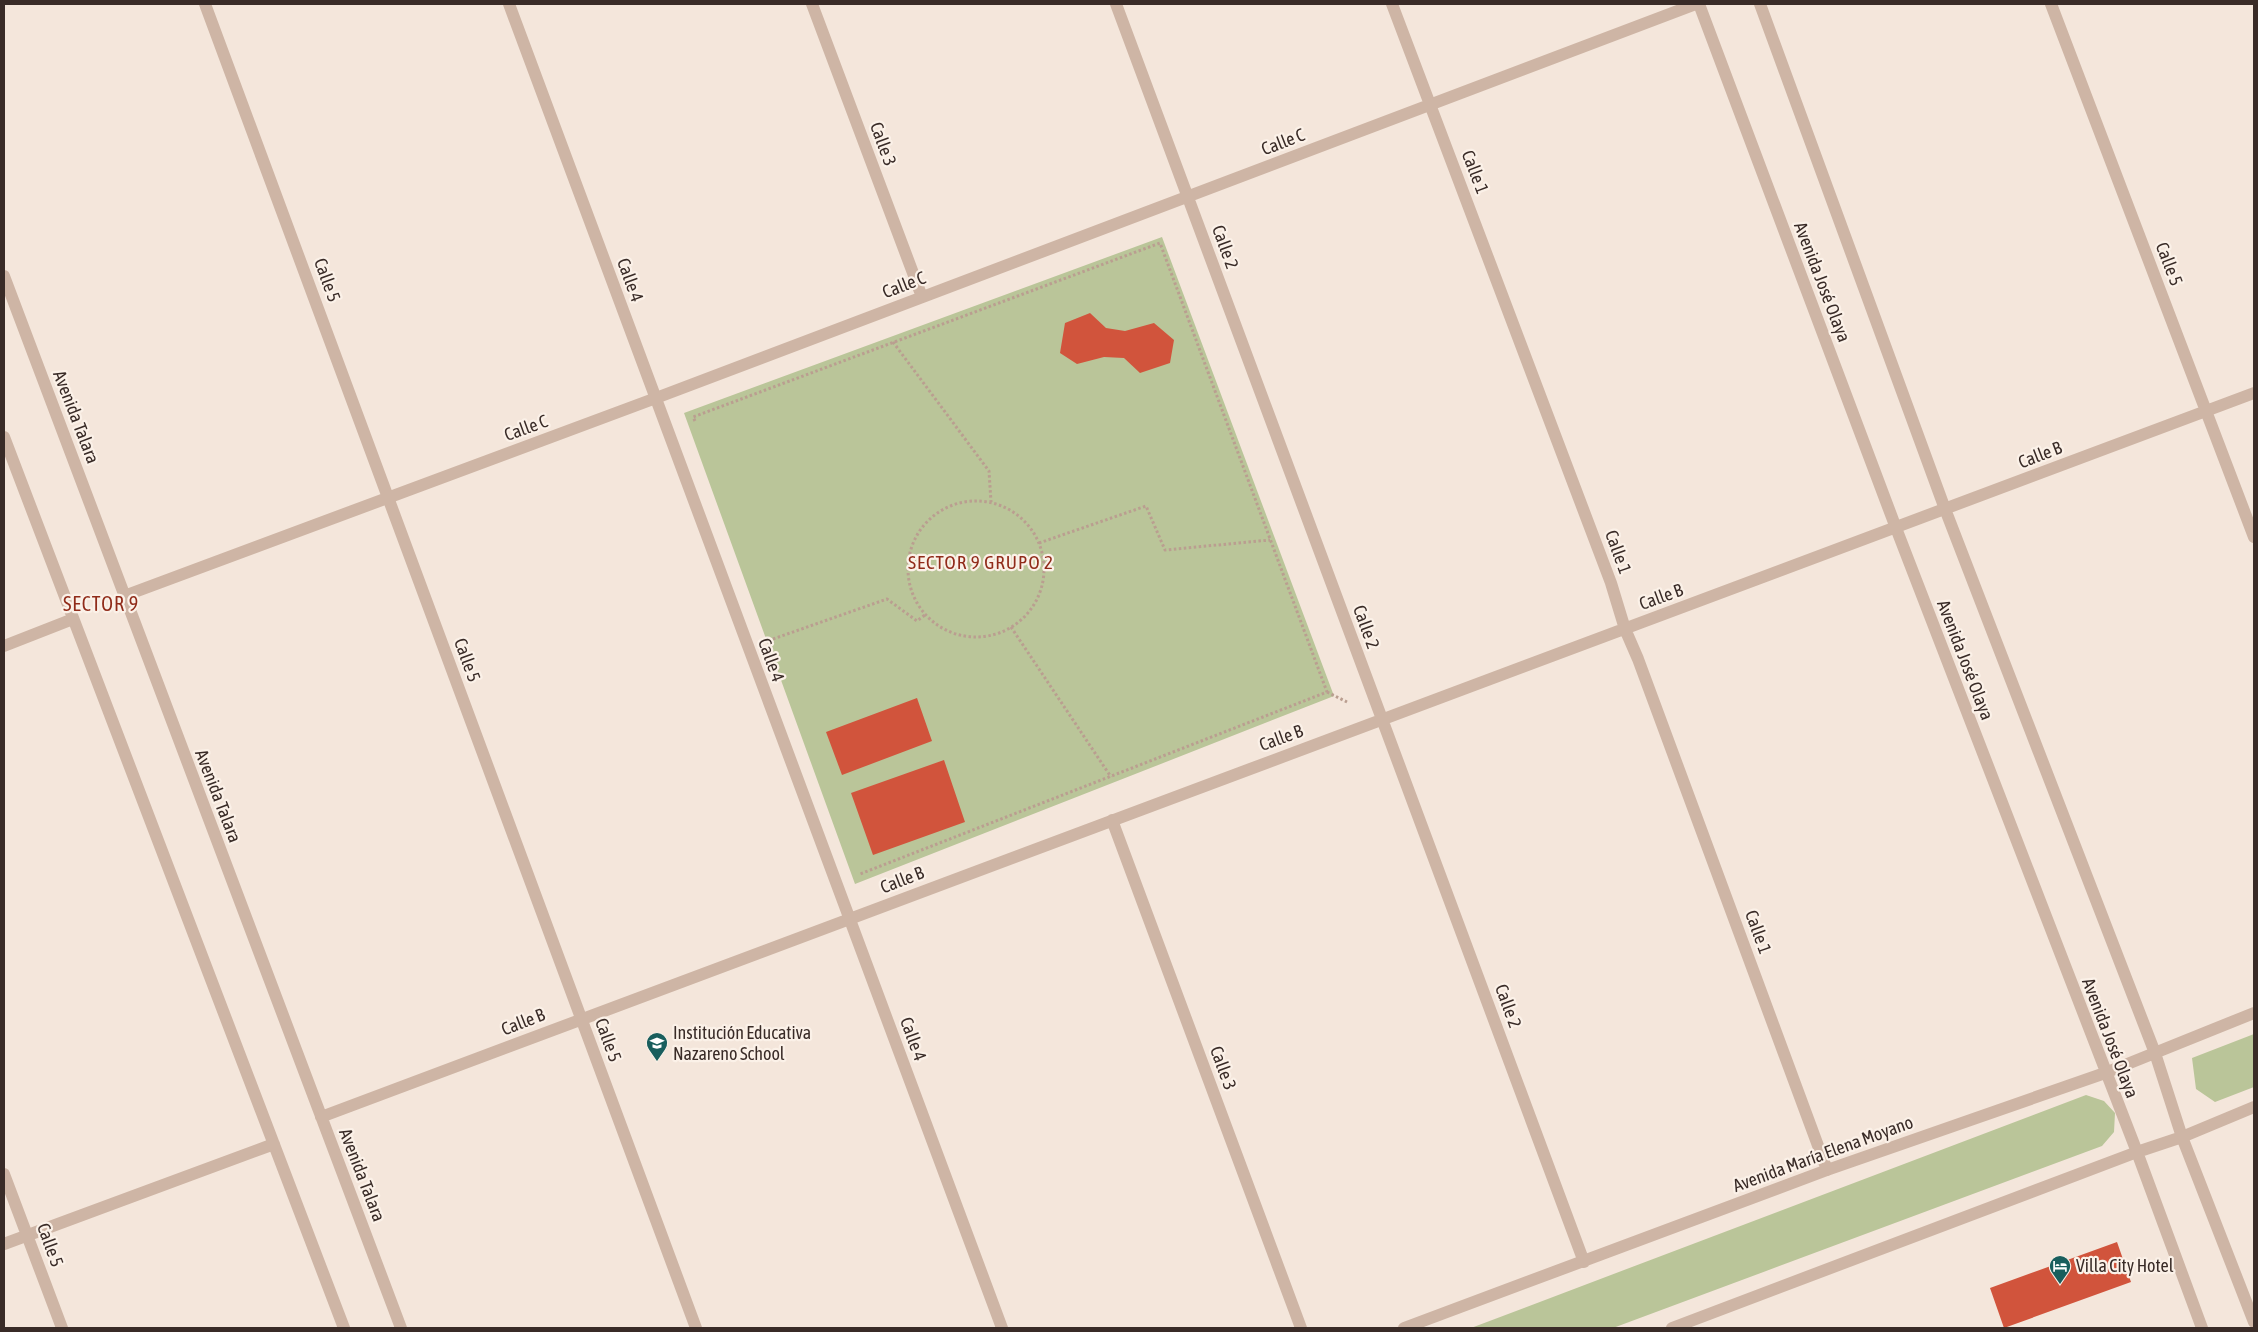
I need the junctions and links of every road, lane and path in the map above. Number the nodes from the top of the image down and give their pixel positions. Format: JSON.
{"nodes":[{"id":1,"x":205,"y":4,"type":"edge"},
{"id":2,"x":509,"y":4,"type":"edge"},
{"id":3,"x":812,"y":4,"type":"edge"},
{"id":4,"x":1116,"y":4,"type":"edge"},
{"id":5,"x":1392,"y":4,"type":"edge"},
{"id":6,"x":1697,"y":4,"type":"edge"},
{"id":7,"x":1760,"y":4,"type":"edge"},
{"id":8,"x":2051,"y":4,"type":"edge"},
{"id":9,"x":1430,"y":105,"type":"junction"},
{"id":10,"x":1188,"y":197,"type":"junction"},
{"id":11,"x":4,"y":276,"type":"edge"},
{"id":12,"x":922,"y":297,"type":"junction"},
{"id":13,"x":893,"y":342,"type":"junction"},
{"id":14,"x":2254,"y":393,"type":"edge"},
{"id":15,"x":656,"y":398,"type":"junction"},
{"id":16,"x":2206,"y":411,"type":"junction"},
{"id":17,"x":697,"y":426,"type":"dead end"},
{"id":18,"x":4,"y":437,"type":"edge"},
{"id":19,"x":388,"y":498,"type":"junction"},
{"id":20,"x":991,"y":502,"type":"junction"},
{"id":21,"x":1945,"y":509,"type":"junction"},
{"id":22,"x":1896,"y":528,"type":"junction"},
{"id":23,"x":2254,"y":537,"type":"edge"},
{"id":24,"x":1270,"y":540,"type":"junction"},
{"id":25,"x":1039,"y":543,"type":"junction"},
{"id":26,"x":124,"y":596,"type":"junction"},
{"id":27,"x":926,"y":615,"type":"junction"},
{"id":28,"x":73,"y":619,"type":"junction"},
{"id":29,"x":1011,"y":627,"type":"junction"},
{"id":30,"x":1625,"y":629,"type":"junction"},
{"id":31,"x":769,"y":630,"type":"dead end"},
{"id":32,"x":773,"y":639,"type":"junction"},
{"id":33,"x":4,"y":646,"type":"edge"},
{"id":34,"x":776,"y":648,"type":"dead end"},
{"id":35,"x":1382,"y":719,"type":"junction"},
{"id":36,"x":1111,"y":777,"type":"junction"},
{"id":37,"x":1112,"y":820,"type":"junction"},
{"id":38,"x":857,"y":875,"type":"dead end"},
{"id":39,"x":849,"y":919,"type":"junction"},
{"id":40,"x":2254,"y":1013,"type":"edge"},
{"id":41,"x":582,"y":1019,"type":"junction"},
{"id":42,"x":2155,"y":1053,"type":"junction"},
{"id":43,"x":2104,"y":1073,"type":"junction"},
{"id":44,"x":2254,"y":1107,"type":"edge"},
{"id":45,"x":321,"y":1117,"type":"junction"},
{"id":46,"x":2182,"y":1138,"type":"junction"},
{"id":47,"x":274,"y":1144,"type":"junction"},
{"id":48,"x":2137,"y":1152,"type":"junction"},
{"id":49,"x":1827,"y":1170,"type":"junction"},
{"id":50,"x":4,"y":1174,"type":"edge"},
{"id":51,"x":28,"y":1235,"type":"junction"},
{"id":52,"x":4,"y":1244,"type":"edge"},
{"id":53,"x":1584,"y":1262,"type":"junction"},
{"id":54,"x":2254,"y":1322,"type":"edge"},
{"id":55,"x":62,"y":1328,"type":"edge"},
{"id":56,"x":344,"y":1328,"type":"edge"},
{"id":57,"x":401,"y":1328,"type":"edge"},
{"id":58,"x":696,"y":1328,"type":"edge"},
{"id":59,"x":1002,"y":1328,"type":"edge"},
{"id":60,"x":1301,"y":1328,"type":"edge"},
{"id":61,"x":1404,"y":1328,"type":"edge"},
{"id":62,"x":1672,"y":1328,"type":"edge"},
{"id":63,"x":2202,"y":1328,"type":"edge"}],
"edges":[{"from":1,"to":19,"type":"street","name":"Calle 5"},
{"from":2,"to":15,"type":"street","name":"Calle 4"},
{"from":3,"to":12,"type":"street","name":"Calle 3"},
{"from":4,"to":10,"type":"street","name":"Calle 2"},
{"from":5,"to":9,"type":"street","name":"Calle 1"},
{"from":6,"to":9,"type":"street","name":"Calle C"},
{"from":6,"to":22,"type":"street","name":"Avenida José Olaya"},
{"from":7,"to":21,"type":"street","name":"Avenida José Olaya"},
{"from":8,"to":16,"type":"street","name":"Calle 5"},
{"from":9,"to":10,"type":"street","name":"Calle C"},
{"from":9,"to":30,"type":"street","name":"Calle 1"},
{"from":10,"to":12,"type":"street","name":"Calle C"},
{"from":10,"to":35,"type":"street","name":"Calle 2"},
{"from":11,"to":26,"type":"street","name":"Avenida Talara"},
{"from":12,"to":15,"type":"street","name":"Calle C"},
{"from":13,"to":17,"type":"path"},
{"from":13,"to":20,"type":"path"},
{"from":13,"to":24,"type":"path"},
{"from":14,"to":16,"type":"street","name":"Calle B"},
{"from":15,"to":19,"type":"street","name":"Calle C"},
{"from":15,"to":39,"type":"street","name":"Calle 4"},
{"from":16,"to":21,"type":"street","name":"Calle B"},
{"from":16,"to":23,"type":"street","name":"Calle 5"},
{"from":18,"to":28,"type":"street"},
{"from":19,"to":26,"type":"street","name":"Calle C"},
{"from":19,"to":41,"type":"street","name":"Calle 5"},
{"from":20,"to":25,"type":"path"},
{"from":20,"to":27,"type":"path"},
{"from":21,"to":22,"type":"street","name":"Calle B"},
{"from":21,"to":42,"type":"street","name":"Avenida José Olaya"},
{"from":22,"to":30,"type":"street","name":"Calle B"},
{"from":22,"to":43,"type":"street","name":"Avenida José Olaya"},
{"from":24,"to":25,"type":"path"},
{"from":24,"to":36,"type":"path"},
{"from":25,"to":29,"type":"path"},
{"from":26,"to":45,"type":"street","name":"Avenida Talara"},
{"from":27,"to":29,"type":"path"},
{"from":27,"to":32,"type":"path"},
{"from":28,"to":33,"type":"street"},
{"from":28,"to":47,"type":"street"},
{"from":29,"to":36,"type":"path"},
{"from":30,"to":35,"type":"street","name":"Calle B"},
{"from":30,"to":49,"type":"street","name":"Calle 1"},
{"from":31,"to":32,"type":"path"},
{"from":32,"to":34,"type":"path"},
{"from":35,"to":37,"type":"street","name":"Calle B"},
{"from":35,"to":53,"type":"street","name":"Calle 2"},
{"from":36,"to":38,"type":"path"},
{"from":37,"to":39,"type":"street","name":"Calle B"},
{"from":37,"to":60,"type":"street","name":"Calle 3"},
{"from":39,"to":41,"type":"street","name":"Calle B"},
{"from":39,"to":59,"type":"street","name":"Calle 4"},
{"from":40,"to":42,"type":"street","name":"Avenida María Elena Moyano"},
{"from":41,"to":45,"type":"street","name":"Calle B"},
{"from":41,"to":58,"type":"street","name":"Calle 5"},
{"from":42,"to":43,"type":"street","name":"Avenida María Elena Moyano"},
{"from":42,"to":46,"type":"street","name":"Avenida José Olaya"},
{"from":43,"to":48,"type":"street","name":"Avenida José Olaya"},
{"from":43,"to":49,"type":"street","name":"Avenida María Elena Moyano"},
{"from":44,"to":46,"type":"street"},
{"from":45,"to":57,"type":"street","name":"Avenida Talara"},
{"from":46,"to":48,"type":"street"},
{"from":46,"to":54,"type":"street","name":"Avenida José Olaya"},
{"from":47,"to":51,"type":"street"},
{"from":47,"to":56,"type":"street"},
{"from":48,"to":62,"type":"street"},
{"from":48,"to":63,"type":"street","name":"Avenida José Olaya"},
{"from":49,"to":53,"type":"street","name":"Avenida María Elena Moyano"},
{"from":50,"to":51,"type":"street","name":"Calle 5"},
{"from":51,"to":52,"type":"street"},
{"from":51,"to":55,"type":"street","name":"Calle 5"},
{"from":53,"to":61,"type":"street","name":"Avenida María Elena Moyano"}]}
